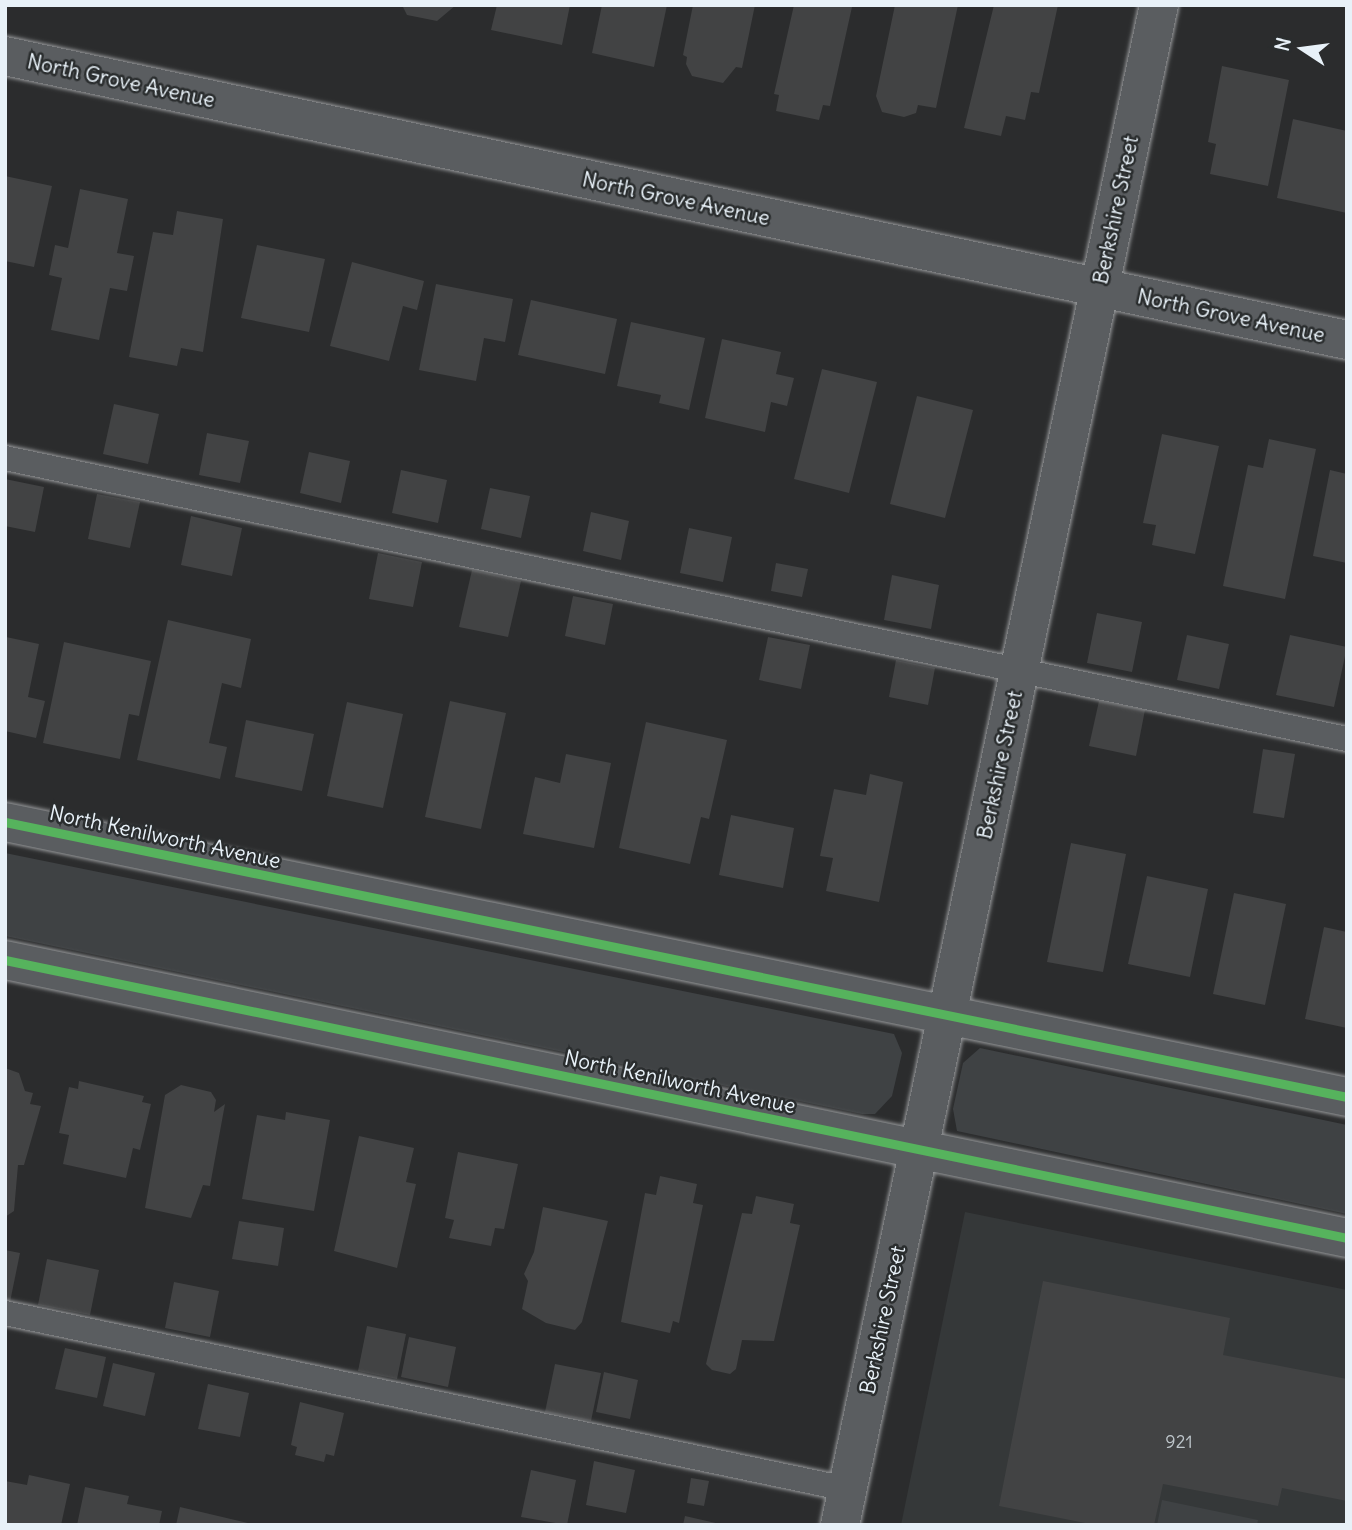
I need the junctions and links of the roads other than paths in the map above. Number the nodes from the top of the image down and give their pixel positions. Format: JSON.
{"nodes":[{"id":1,"x":1159,"y":5,"type":"edge"},
{"id":2,"x":5,"y":57,"type":"edge"},
{"id":3,"x":1100,"y":289,"type":"junction"},
{"id":4,"x":1347,"y":340,"type":"edge"},
{"id":5,"x":5,"y":458,"type":"edge"},
{"id":6,"x":1020,"y":671,"type":"junction"},
{"id":7,"x":1347,"y":739,"type":"edge"},
{"id":8,"x":5,"y":822,"type":"edge"},
{"id":9,"x":5,"y":960,"type":"edge"},
{"id":10,"x":948,"y":1014,"type":"junction"},
{"id":11,"x":1347,"y":1097,"type":"edge"},
{"id":12,"x":919,"y":1149,"type":"junction"},
{"id":13,"x":1347,"y":1238,"type":"edge"},
{"id":14,"x":5,"y":1313,"type":"edge"},
{"id":15,"x":844,"y":1507,"type":"edge"}],
"edges":[{"from":1,"to":3,"type":"street","name":"Berkshire Street"},
{"from":2,"to":3,"type":"street","name":"North Grove Avenue"},
{"from":3,"to":4,"type":"street","name":"North Grove Avenue"},
{"from":3,"to":6,"type":"street","name":"Berkshire Street"},
{"from":5,"to":6,"type":"lane"},
{"from":6,"to":7,"type":"lane"},
{"from":6,"to":10,"type":"street","name":"Berkshire Street"},
{"from":8,"to":10,"type":"street","name":"North Kenilworth Avenue"},
{"from":9,"to":12,"type":"street","name":"North Kenilworth Avenue"},
{"from":10,"to":11,"type":"street","name":"North Kenilworth Avenue"},
{"from":10,"to":12,"type":"street","name":"Berkshire Street"},
{"from":12,"to":13,"type":"street","name":"North Kenilworth Avenue"},
{"from":12,"to":15,"type":"street","name":"Berkshire Street"},
{"from":14,"to":15,"type":"lane"}]}
